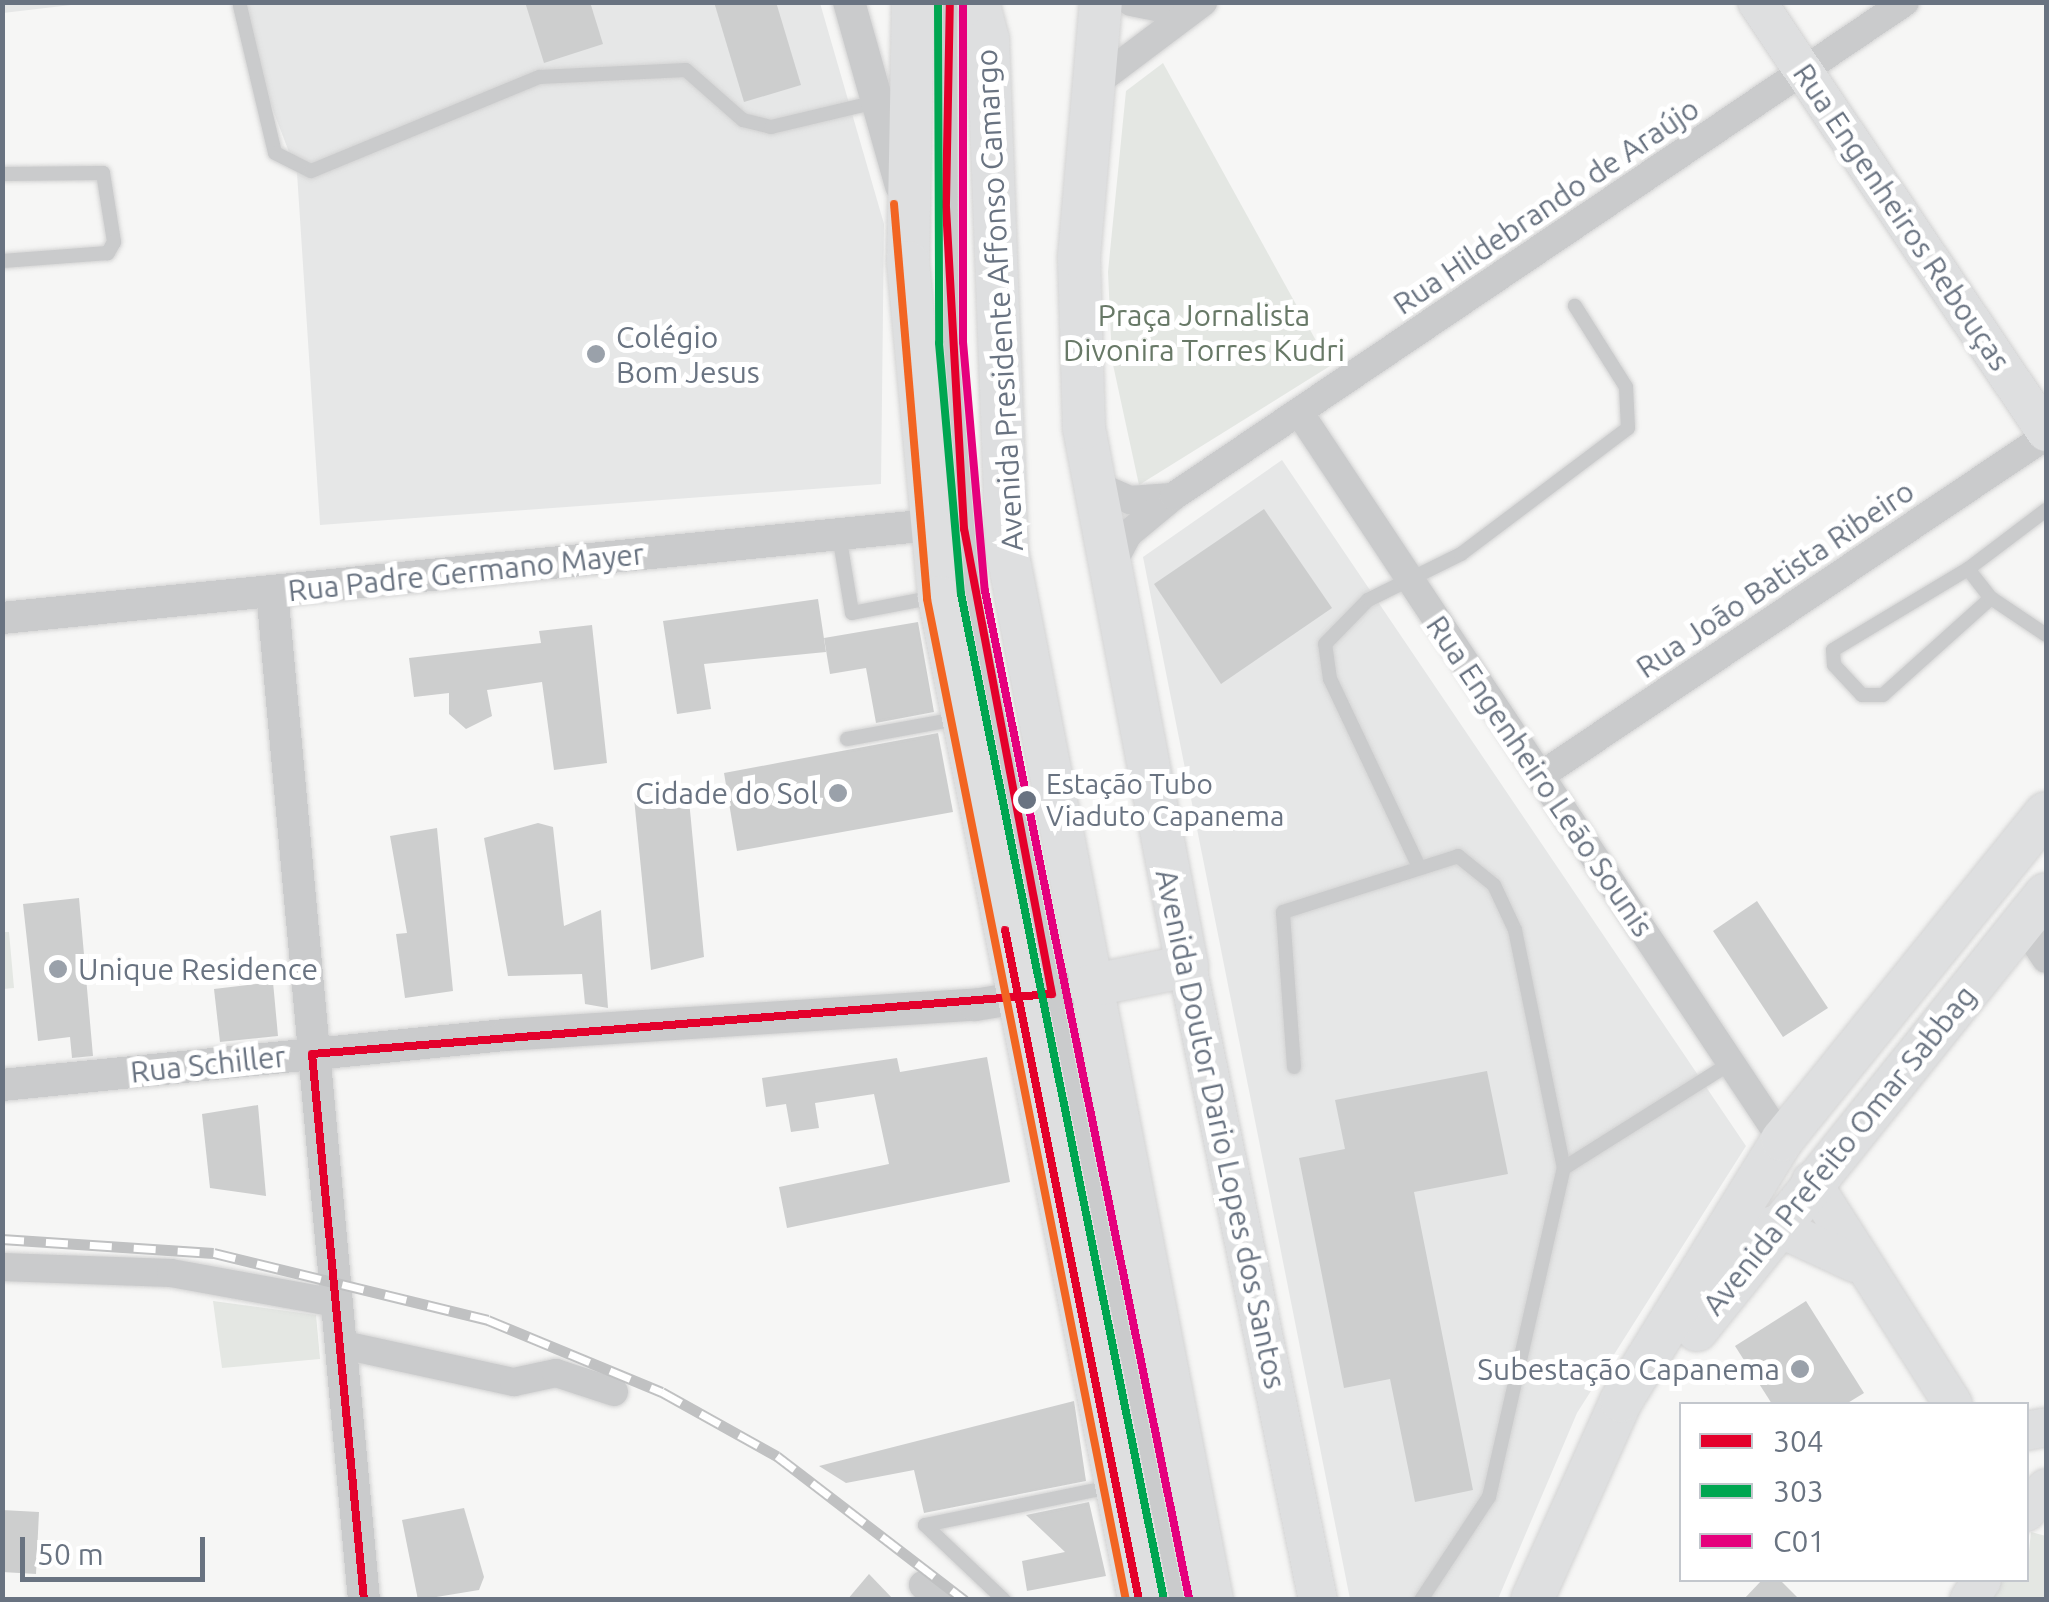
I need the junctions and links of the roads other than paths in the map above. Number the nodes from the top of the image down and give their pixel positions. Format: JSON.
{"nodes":[{"id":1,"x":850,"y":2,"type":"edge"},
{"id":2,"x":872,"y":2,"type":"edge"},
{"id":3,"x":913,"y":2,"type":"edge"},
{"id":4,"x":950,"y":2,"type":"edge"},
{"id":5,"x":978,"y":2,"type":"edge"},
{"id":6,"x":1101,"y":2,"type":"edge"},
{"id":7,"x":1131,"y":2,"type":"edge"},
{"id":8,"x":1758,"y":2,"type":"edge"},
{"id":9,"x":1905,"y":2,"type":"edge"},
{"id":10,"x":240,"y":6,"type":"dead end"},
{"id":11,"x":1195,"y":8,"type":"edge"},
{"id":12,"x":861,"y":43,"type":"junction"},
{"id":13,"x":1804,"y":71,"type":"junction"},
{"id":14,"x":1093,"y":85,"type":"junction"},
{"id":15,"x":877,"y":102,"type":"junction"},
{"id":16,"x":2,"y":174,"type":"edge"},
{"id":17,"x":906,"y":203,"type":"junction"},
{"id":18,"x":2,"y":261,"type":"edge"},
{"id":19,"x":1575,"y":306,"type":"dead end"},
{"id":20,"x":1298,"y":412,"type":"junction"},
{"id":21,"x":2046,"y":434,"type":"edge"},
{"id":22,"x":1091,"y":484,"type":"junction"},
{"id":23,"x":1174,"y":496,"type":"junction"},
{"id":24,"x":2046,"y":510,"type":"edge"},
{"id":25,"x":930,"y":525,"type":"junction"},
{"id":26,"x":839,"y":534,"type":"junction"},
{"id":27,"x":1968,"y":569,"type":"junction"},
{"id":28,"x":1108,"y":576,"type":"junction"},
{"id":29,"x":1412,"y":583,"type":"junction"},
{"id":30,"x":272,"y":591,"type":"junction"},
{"id":31,"x":939,"y":597,"type":"junction"},
{"id":32,"x":1991,"y":598,"type":"junction"},
{"id":33,"x":2,"y":618,"type":"edge"},
{"id":34,"x":2046,"y":635,"type":"edge"},
{"id":35,"x":962,"y":718,"type":"junction"},
{"id":36,"x":847,"y":739,"type":"dead end"},
{"id":37,"x":1540,"y":776,"type":"junction"},
{"id":38,"x":2046,"y":813,"type":"edge"},
{"id":39,"x":1419,"y":867,"type":"junction"},
{"id":40,"x":2034,"y":909,"type":"edge"},
{"id":41,"x":2046,"y":959,"type":"edge"},
{"id":42,"x":1188,"y":966,"type":"junction"},
{"id":43,"x":1053,"y":993,"type":"junction"},
{"id":44,"x":312,"y":1054,"type":"junction"},
{"id":45,"x":1731,"y":1063,"type":"junction"},
{"id":46,"x":1294,"y":1067,"type":"dead end"},
{"id":47,"x":2,"y":1085,"type":"edge"},
{"id":48,"x":1782,"y":1140,"type":"junction"},
{"id":49,"x":1564,"y":1168,"type":"junction"},
{"id":50,"x":1810,"y":1181,"type":"junction"},
{"id":51,"x":1774,"y":1225,"type":"junction"},
{"id":52,"x":1855,"y":1263,"type":"junction"},
{"id":53,"x":2,"y":1268,"type":"edge"},
{"id":54,"x":336,"y":1303,"type":"junction"},
{"id":55,"x":340,"y":1344,"type":"junction"},
{"id":56,"x":614,"y":1392,"type":"dead end"},
{"id":57,"x":1952,"y":1402,"type":"edge"},
{"id":58,"x":1632,"y":1408,"type":"junction"},
{"id":59,"x":1116,"y":1486,"type":"junction"},
{"id":60,"x":2046,"y":1488,"type":"edge"},
{"id":61,"x":2029,"y":1510,"type":"edge"},
{"id":62,"x":364,"y":1600,"type":"edge"},
{"id":63,"x":1004,"y":1600,"type":"edge"},
{"id":64,"x":1139,"y":1600,"type":"edge"},
{"id":65,"x":1177,"y":1600,"type":"edge"},
{"id":66,"x":1212,"y":1600,"type":"edge"},
{"id":67,"x":1318,"y":1600,"type":"edge"},
{"id":68,"x":1422,"y":1600,"type":"edge"},
{"id":69,"x":1532,"y":1600,"type":"edge"},
{"id":70,"x":1561,"y":1600,"type":"edge"}],
"edges":[{"from":1,"to":12,"type":"street"},
{"from":2,"to":12,"type":"street"},
{"from":3,"to":17,"type":"main road","name":"Avenida Presidente Affonso Camargo"},
{"from":4,"to":43,"type":"lane"},
{"from":5,"to":43,"type":"main road","name":"Avenida Presidente Affonso Camargo"},
{"from":6,"to":14,"type":"main road","name":"Avenida Doutor Dario Lopes dos Santos"},
{"from":7,"to":11,"type":"street"},
{"from":8,"to":13,"type":"main road","name":"Rua Engenheiros Rebouças"},
{"from":9,"to":13,"type":"street","name":"Rua Hildebrando de Araújo"},
{"from":10,"to":15,"type":"lane"},
{"from":11,"to":14,"type":"street"},
{"from":12,"to":15,"type":"street"},
{"from":13,"to":20,"type":"street","name":"Rua Hildebrando de Araújo"},
{"from":13,"to":21,"type":"main road","name":"Rua Engenheiros Rebouças"},
{"from":14,"to":22,"type":"main road","name":"Avenida Doutor Dario Lopes dos Santos"},
{"from":15,"to":17,"type":"street"},
{"from":16,"to":18,"type":"lane"},
{"from":17,"to":25,"type":"main road","name":"Avenida Presidente Affonso Camargo"},
{"from":19,"to":29,"type":"lane"},
{"from":20,"to":23,"type":"street","name":"Rua Hildebrando de Araújo"},
{"from":20,"to":29,"type":"street","name":"Rua Engenheiro Leão Sounis"},
{"from":21,"to":37,"type":"street","name":"Rua João Batista Ribeiro"},
{"from":22,"to":23,"type":"street"},
{"from":22,"to":28,"type":"main road","name":"Avenida Doutor Dario Lopes dos Santos"},
{"from":23,"to":28,"type":"street","name":"Rua Hildebrando de Araújo"},
{"from":24,"to":27,"type":"lane"},
{"from":25,"to":26,"type":"street","name":"Rua Padre Germano Mayer"},
{"from":25,"to":31,"type":"main road","name":"Avenida Presidente Affonso Camargo"},
{"from":26,"to":30,"type":"street","name":"Rua Padre Germano Mayer"},
{"from":26,"to":31,"type":"lane"},
{"from":27,"to":32,"type":"lane"},
{"from":27,"to":32,"type":"lane"},
{"from":28,"to":42,"type":"main road","name":"Avenida Doutor Dario Lopes dos Santos"},
{"from":29,"to":37,"type":"street","name":"Rua Engenheiro Leão Sounis"},
{"from":29,"to":39,"type":"lane"},
{"from":30,"to":33,"type":"street","name":"Rua Padre Germano Mayer"},
{"from":30,"to":44,"type":"street"},
{"from":31,"to":35,"type":"main road","name":"Avenida Presidente Affonso Camargo"},
{"from":32,"to":34,"type":"lane"},
{"from":35,"to":36,"type":"lane"},
{"from":35,"to":43,"type":"main road","name":"Avenida Presidente Affonso Camargo"},
{"from":37,"to":45,"type":"street","name":"Rua Engenheiro Leão Sounis"},
{"from":38,"to":48,"type":"main road","name":"Avenida Prefeito Omar Sabbag"},
{"from":39,"to":46,"type":"lane"},
{"from":39,"to":49,"type":"lane"},
{"from":40,"to":41,"type":"street"},
{"from":40,"to":50,"type":"main road","name":"Avenida Prefeito Omar Sabbag"},
{"from":42,"to":43,"type":"main road","name":"Rua Schiller"},
{"from":42,"to":67,"type":"main road","name":"Avenida Doutor Dario Lopes dos Santos"},
{"from":43,"to":44,"type":"street","name":"Rua Schiller"},
{"from":43,"to":59,"type":"main road","name":"Avenida Presidente Affonso Camargo"},
{"from":43,"to":65,"type":"lane"},
{"from":43,"to":66,"type":"main road","name":"Avenida Presidente Affonso Camargo"},
{"from":44,"to":47,"type":"street","name":"Rua Schiller"},
{"from":44,"to":54,"type":"street"},
{"from":45,"to":48,"type":"street","name":"Rua Engenheiro Leão Sounis"},
{"from":45,"to":49,"type":"lane"},
{"from":48,"to":58,"type":"main road","name":"Avenida Prefeito Omar Sabbag"},
{"from":49,"to":68,"type":"lane"},
{"from":50,"to":51,"type":"main road","name":"Avenida Prefeito Omar Sabbag"},
{"from":50,"to":52,"type":"main road"},
{"from":51,"to":52,"type":"main road"},
{"from":51,"to":58,"type":"main road","name":"Avenida Prefeito Omar Sabbag"},
{"from":52,"to":57,"type":"main road"},
{"from":53,"to":54,"type":"street"},
{"from":54,"to":55,"type":"street"},
{"from":55,"to":56,"type":"street"},
{"from":55,"to":62,"type":"street"},
{"from":58,"to":69,"type":"main road"},
{"from":58,"to":70,"type":"main road"},
{"from":59,"to":63,"type":"lane"},
{"from":59,"to":64,"type":"main road","name":"Avenida Presidente Affonso Camargo"},
{"from":60,"to":61,"type":"main road"}]}
